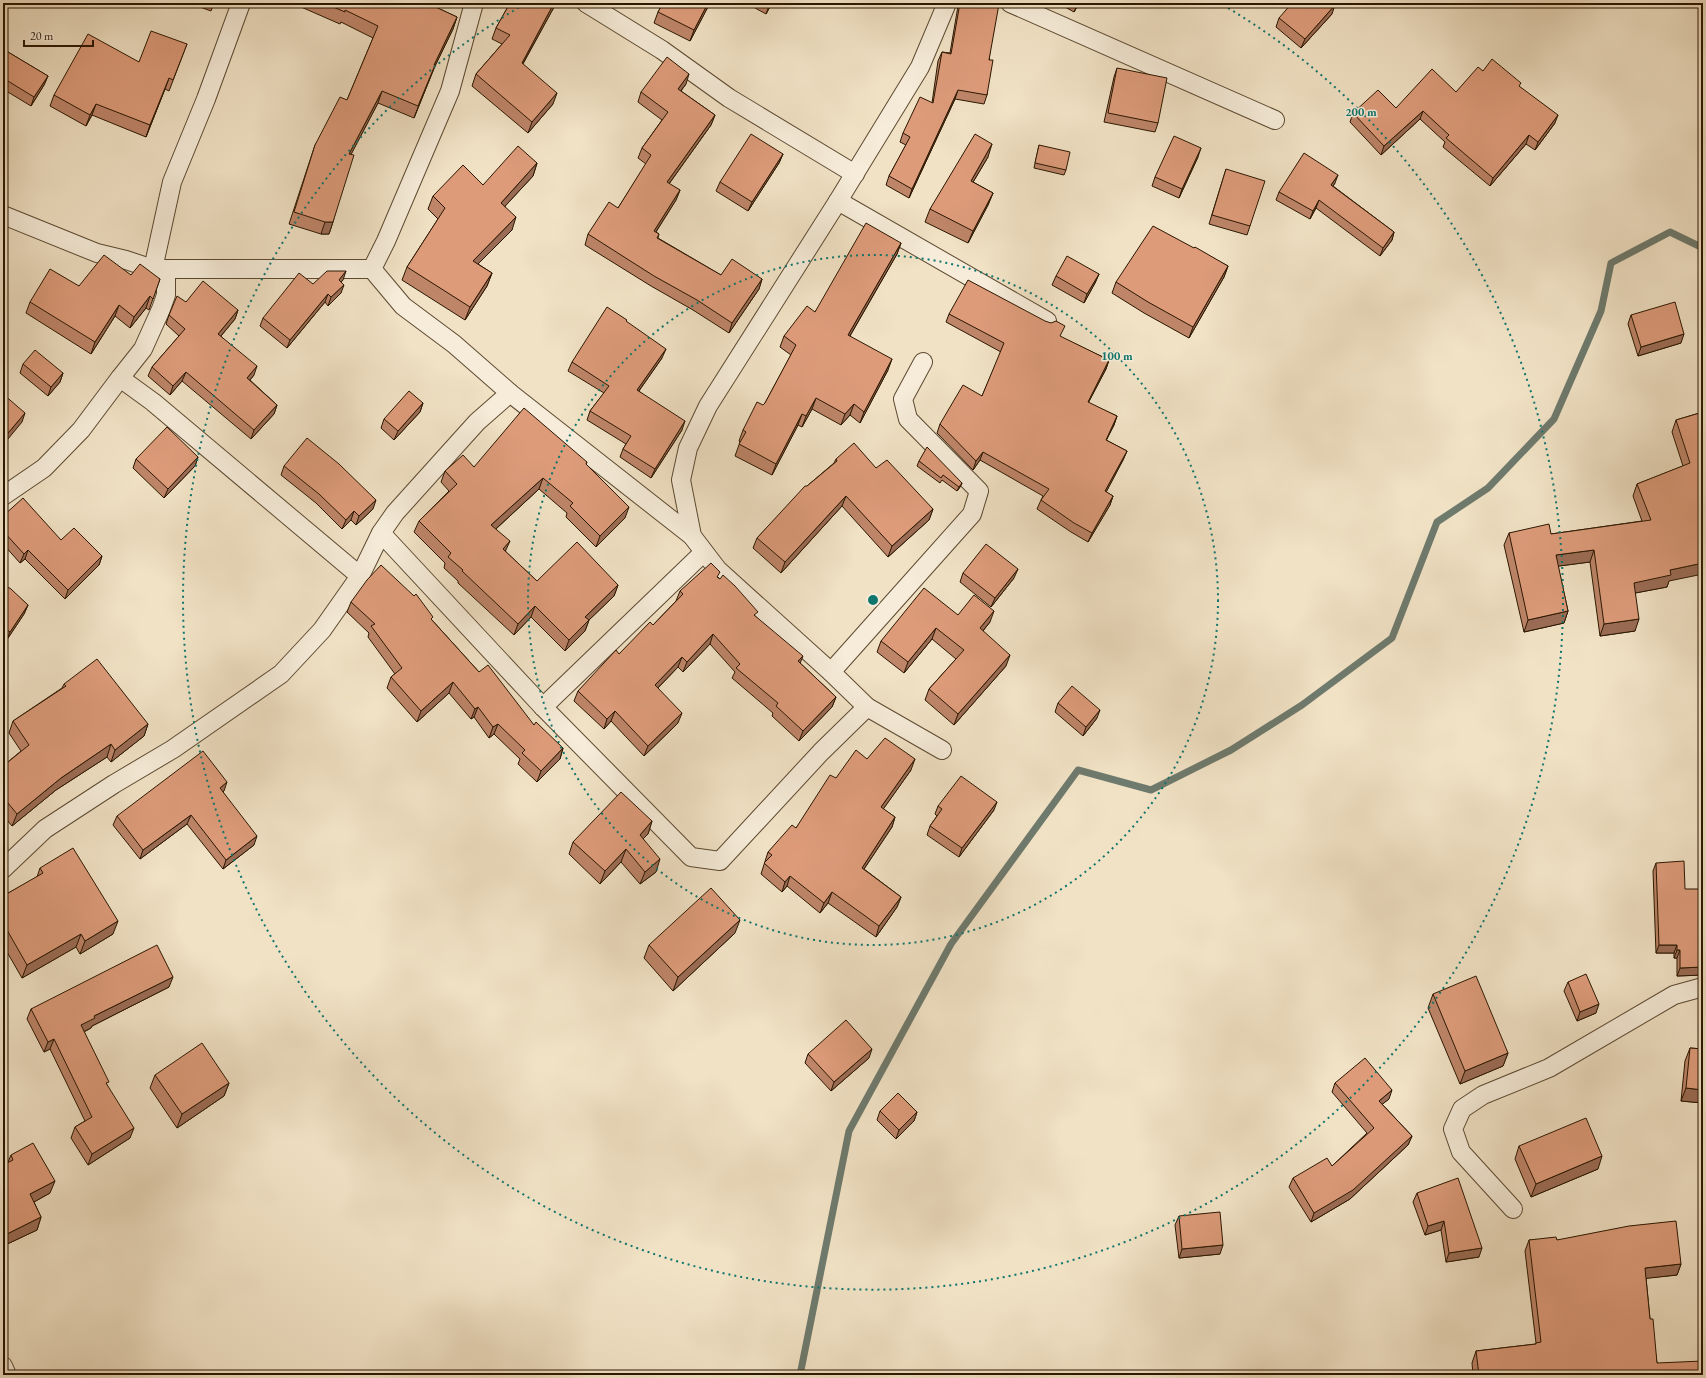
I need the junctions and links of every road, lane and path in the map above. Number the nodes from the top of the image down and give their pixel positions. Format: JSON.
{"nodes":[{"id":1,"x":240,"y":3,"type":"edge"},
{"id":2,"x":474,"y":3,"type":"edge"},
{"id":3,"x":586,"y":3,"type":"edge"},
{"id":4,"x":947,"y":3,"type":"edge"},
{"id":5,"x":1010,"y":3,"type":"edge"},
{"id":6,"x":1275,"y":120,"type":"dead end"},
{"id":7,"x":855,"y":174,"type":"junction"},
{"id":8,"x":838,"y":202,"type":"junction"},
{"id":9,"x":3,"y":215,"type":"edge"},
{"id":10,"x":160,"y":269,"type":"junction"},
{"id":11,"x":372,"y":269,"type":"junction"},
{"id":12,"x":1047,"y":320,"type":"edge"},
{"id":13,"x":923,"y":362,"type":"dead end"},
{"id":14,"x":120,"y":378,"type":"junction"},
{"id":15,"x":510,"y":393,"type":"junction"},
{"id":16,"x":3,"y":496,"type":"edge"},
{"id":17,"x":381,"y":533,"type":"junction"},
{"id":18,"x":692,"y":536,"type":"junction"},
{"id":19,"x":703,"y":552,"type":"junction"},
{"id":20,"x":360,"y":576,"type":"junction"},
{"id":21,"x":831,"y":672,"type":"junction"},
{"id":22,"x":543,"y":707,"type":"junction"},
{"id":23,"x":867,"y":707,"type":"junction"},
{"id":24,"x":942,"y":750,"type":"dead end"},
{"id":25,"x":3,"y":869,"type":"edge"},
{"id":26,"x":1703,"y":986,"type":"edge"},
{"id":27,"x":1513,"y":1209,"type":"dead end"},
{"id":28,"x":3,"y":1366,"type":"edge"},
{"id":29,"x":7,"y":1375,"type":"edge"}],
"edges":[{"from":1,"to":10,"type":"street"},
{"from":2,"to":11,"type":"street"},
{"from":3,"to":7,"type":"street"},
{"from":4,"to":7,"type":"street"},
{"from":5,"to":6,"type":"street"},
{"from":7,"to":8,"type":"street"},
{"from":8,"to":12,"type":"street"},
{"from":8,"to":18,"type":"street"},
{"from":9,"to":10,"type":"street"},
{"from":10,"to":11,"type":"street"},
{"from":10,"to":14,"type":"street"},
{"from":11,"to":15,"type":"street"},
{"from":13,"to":21,"type":"street"},
{"from":14,"to":16,"type":"street"},
{"from":14,"to":20,"type":"street"},
{"from":15,"to":17,"type":"street"},
{"from":15,"to":18,"type":"street"},
{"from":17,"to":20,"type":"street"},
{"from":17,"to":22,"type":"street"},
{"from":18,"to":19,"type":"street"},
{"from":19,"to":21,"type":"street"},
{"from":19,"to":22,"type":"street"},
{"from":20,"to":25,"type":"street"},
{"from":21,"to":23,"type":"street"},
{"from":22,"to":23,"type":"street"},
{"from":23,"to":24,"type":"street"},
{"from":26,"to":27,"type":"street"},
{"from":28,"to":29,"type":"street"}]}
